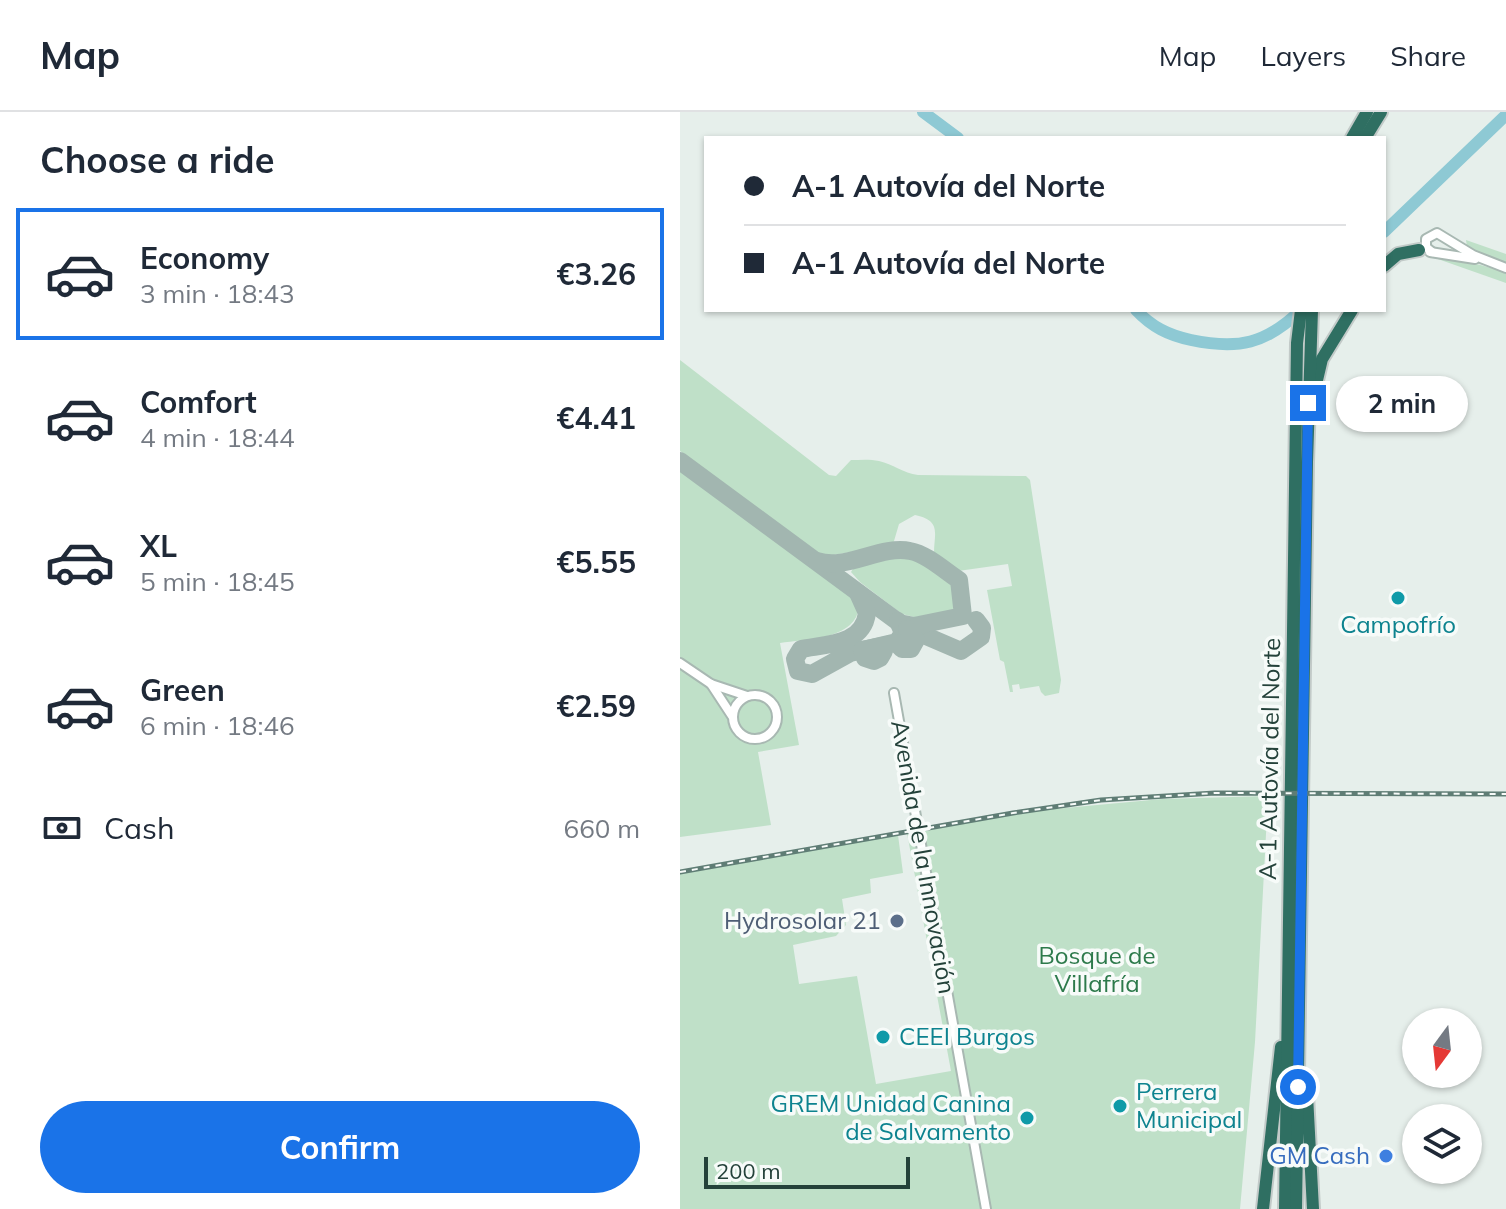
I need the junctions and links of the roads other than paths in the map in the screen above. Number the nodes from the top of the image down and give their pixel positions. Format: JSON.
{"nodes":[{"id":1,"x":1367,"y":112,"type":"edge"},
{"id":2,"x":1381,"y":112,"type":"edge"},
{"id":3,"x":1353,"y":136,"type":"edge"},
{"id":4,"x":1366,"y":136,"type":"edge"},
{"id":5,"x":1419,"y":250,"type":"joint"},
{"id":6,"x":1432,"y":252,"type":"junction"},
{"id":7,"x":1488,"y":262,"type":"junction"},
{"id":8,"x":1386,"y":264,"type":"edge"},
{"id":9,"x":1506,"y":268,"type":"edge"},
{"id":10,"x":1312,"y":312,"type":"edge"},
{"id":11,"x":1351,"y":312,"type":"edge"},
{"id":12,"x":1300,"y":316,"type":"edge"},
{"id":13,"x":1305,"y":556,"type":"junction"},
{"id":14,"x":680,"y":663,"type":"edge"},
{"id":15,"x":711,"y":684,"type":"junction"},
{"id":16,"x":894,"y":693,"type":"dead end"},
{"id":17,"x":748,"y":696,"type":"junction"},
{"id":18,"x":733,"y":717,"type":"junction"},
{"id":19,"x":1300,"y":921,"type":"junction"},
{"id":20,"x":1290,"y":936,"type":"junction"},
{"id":21,"x":986,"y":1209,"type":"edge"},
{"id":22,"x":1263,"y":1209,"type":"edge"},
{"id":23,"x":1285,"y":1209,"type":"edge"},
{"id":24,"x":1296,"y":1209,"type":"edge"},
{"id":25,"x":1313,"y":1209,"type":"edge"}],
"edges":[{"from":1,"to":3,"type":"highway"},
{"from":2,"to":4,"type":"highway"},
{"from":5,"to":6,"type":"street"},
{"from":5,"to":8,"type":"highway"},
{"from":6,"to":7,"type":"street"},
{"from":6,"to":7,"type":"street"},
{"from":7,"to":9,"type":"street"},
{"from":10,"to":13,"type":"highway","name":"A-1 Autovía del Norte"},
{"from":11,"to":13,"type":"highway"},
{"from":12,"to":20,"type":"highway","name":"A-1 Autovía del Norte"},
{"from":13,"to":19,"type":"highway","name":"A-1 Autovía del Norte"},
{"from":14,"to":15,"type":"street"},
{"from":15,"to":17,"type":"street"},
{"from":15,"to":18,"type":"street"},
{"from":16,"to":21,"type":"street","name":"Avenida de la Innovación"},
{"from":17,"to":18,"type":"street"},
{"from":17,"to":18,"type":"street"},
{"from":19,"to":24,"type":"highway","name":"A-1 Autovía del Norte"},
{"from":19,"to":25,"type":"highway"},
{"from":20,"to":22,"type":"highway"},
{"from":20,"to":23,"type":"highway","name":"A-1 Autovía del Norte"}]}
